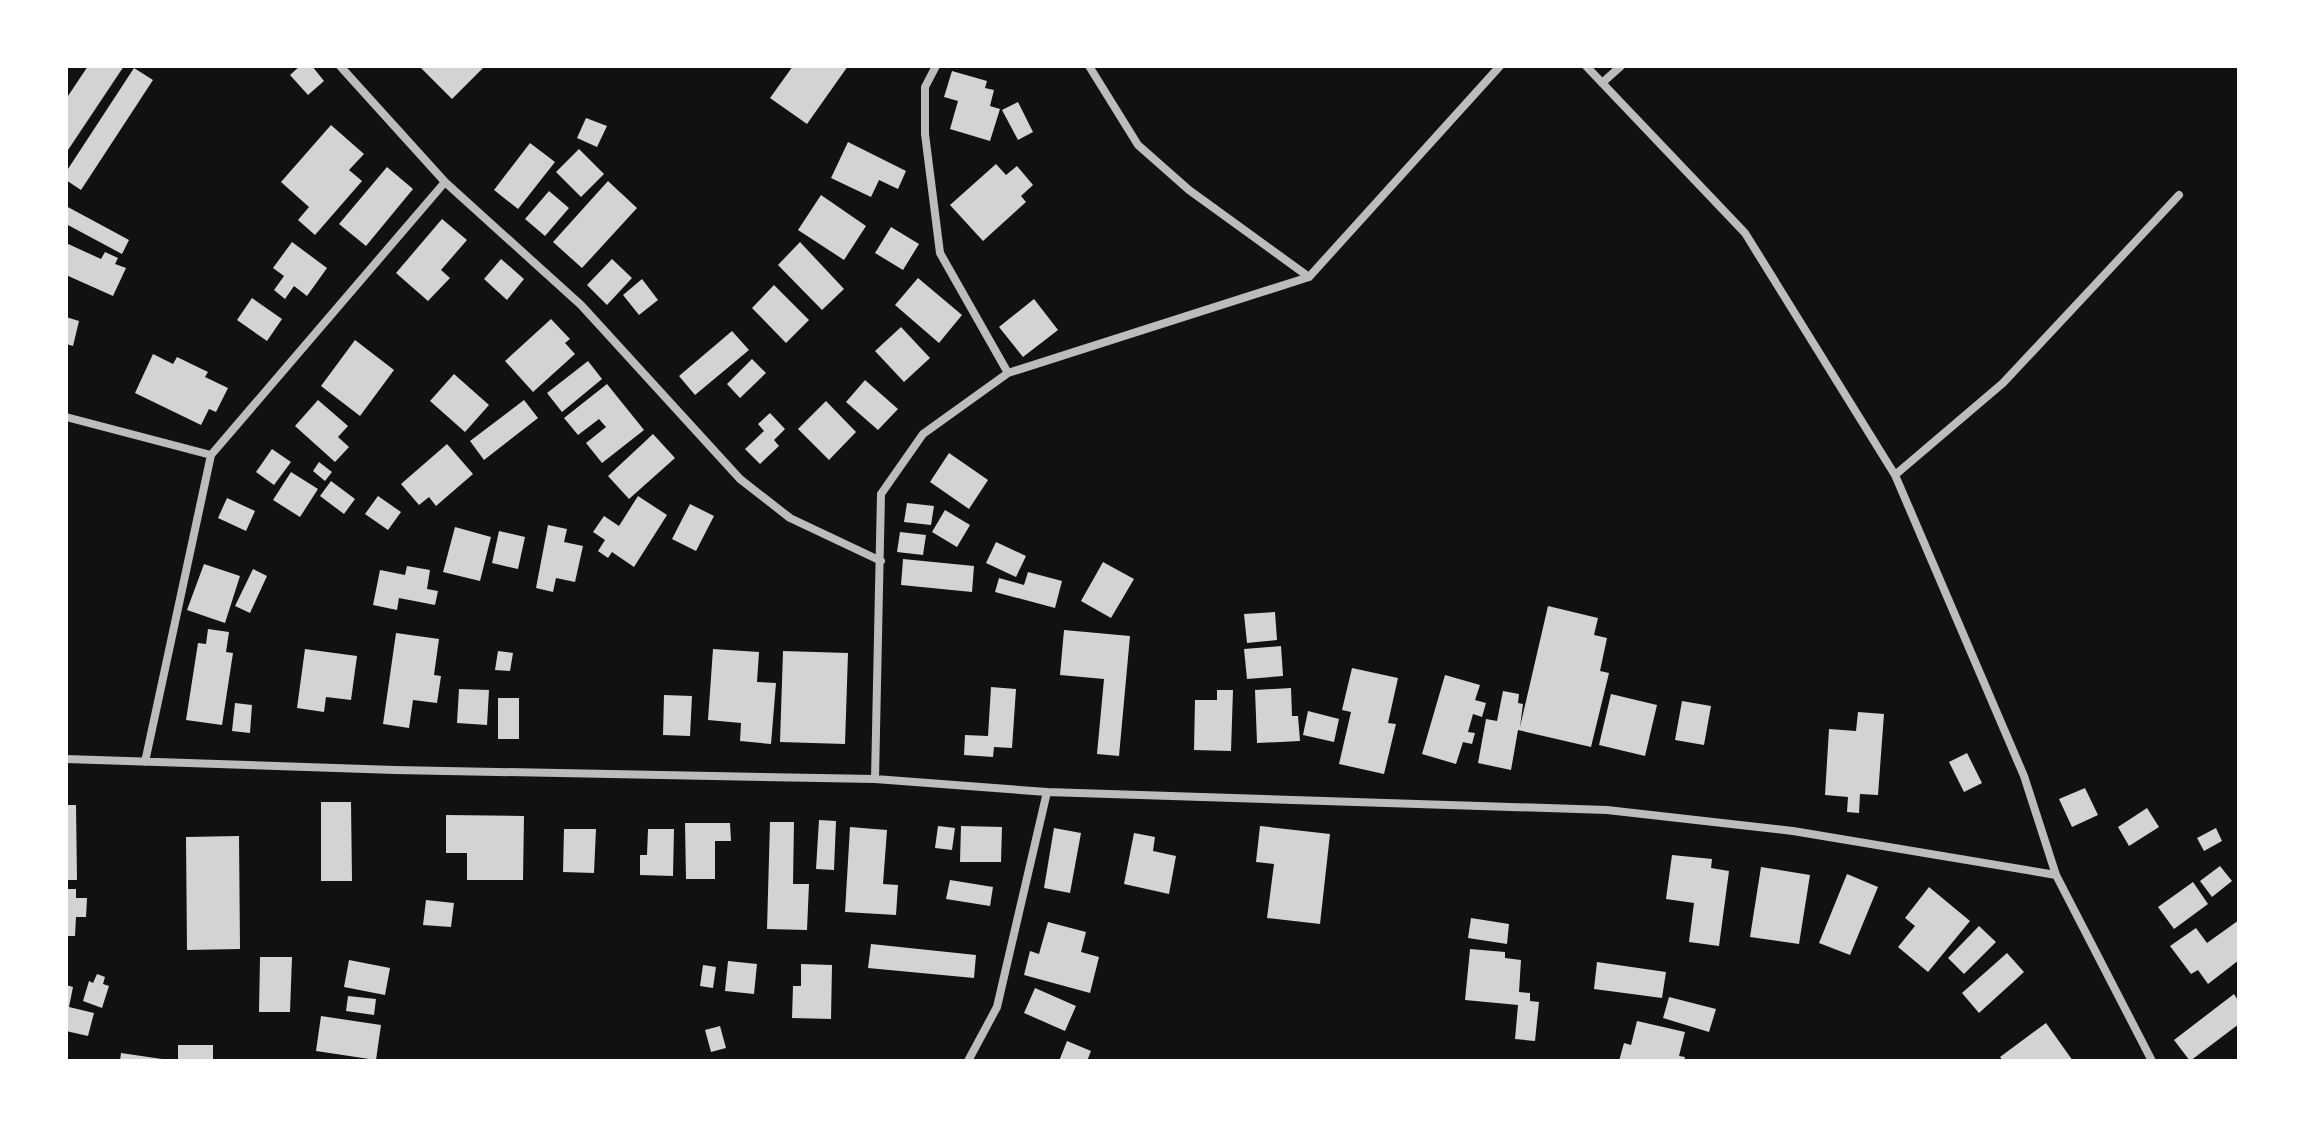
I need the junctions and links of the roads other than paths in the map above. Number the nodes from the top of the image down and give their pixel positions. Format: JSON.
{"nodes":[{"id":1,"x":340,"y":66,"type":"edge"},
{"id":2,"x":936,"y":66,"type":"edge"},
{"id":3,"x":1089,"y":66,"type":"edge"},
{"id":4,"x":1500,"y":66,"type":"edge"},
{"id":5,"x":1586,"y":66,"type":"edge"},
{"id":6,"x":1621,"y":66,"type":"edge"},
{"id":7,"x":1602,"y":83,"type":"junction"},
{"id":8,"x":445,"y":182,"type":"junction"},
{"id":9,"x":2179,"y":195,"type":"dead end"},
{"id":10,"x":1309,"y":277,"type":"junction"},
{"id":11,"x":1008,"y":373,"type":"junction"},
{"id":12,"x":66,"y":417,"type":"edge"},
{"id":13,"x":211,"y":455,"type":"junction"},
{"id":14,"x":1895,"y":475,"type":"junction"},
{"id":15,"x":881,"y":561,"type":"junction"},
{"id":16,"x":66,"y":759,"type":"edge"},
{"id":17,"x":145,"y":762,"type":"junction"},
{"id":18,"x":875,"y":779,"type":"junction"},
{"id":19,"x":1047,"y":792,"type":"junction"},
{"id":20,"x":2056,"y":875,"type":"junction"},
{"id":21,"x":968,"y":1061,"type":"edge"},
{"id":22,"x":2152,"y":1061,"type":"edge"}],
"edges":[{"from":1,"to":8,"type":"street"},
{"from":2,"to":11,"type":"street"},
{"from":3,"to":10,"type":"street"},
{"from":4,"to":10,"type":"street"},
{"from":5,"to":7,"type":"street"},
{"from":6,"to":7,"type":"street"},
{"from":7,"to":14,"type":"street"},
{"from":8,"to":13,"type":"street"},
{"from":8,"to":15,"type":"street"},
{"from":9,"to":14,"type":"street"},
{"from":10,"to":11,"type":"street"},
{"from":11,"to":15,"type":"street"},
{"from":12,"to":13,"type":"street"},
{"from":13,"to":17,"type":"street"},
{"from":14,"to":20,"type":"street"},
{"from":15,"to":18,"type":"street"},
{"from":16,"to":17,"type":"street"},
{"from":17,"to":18,"type":"street"},
{"from":18,"to":19,"type":"street"},
{"from":19,"to":20,"type":"street"},
{"from":19,"to":21,"type":"street"},
{"from":20,"to":22,"type":"street"}]}
